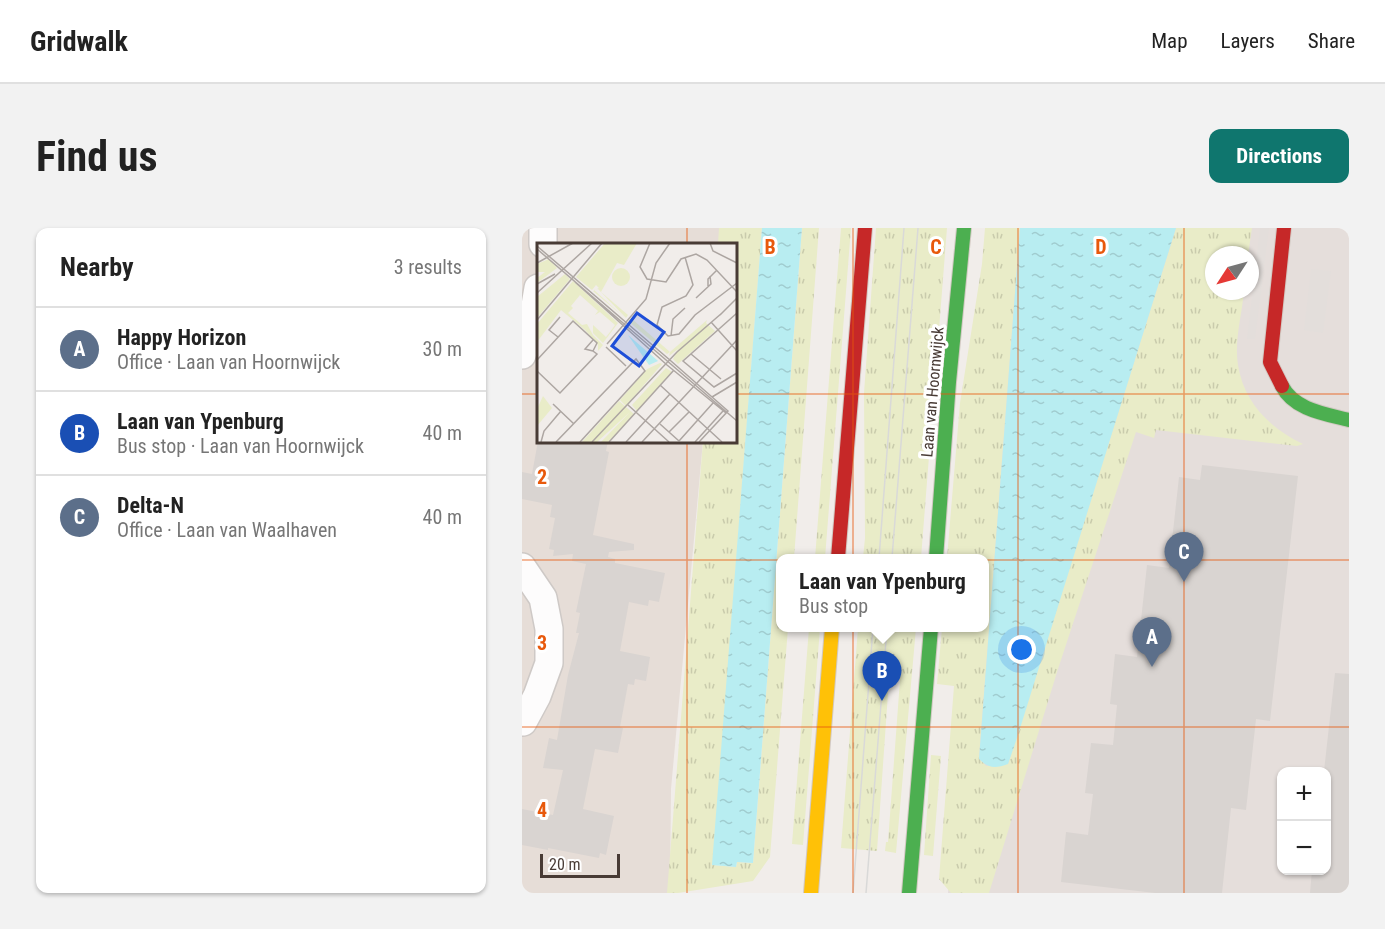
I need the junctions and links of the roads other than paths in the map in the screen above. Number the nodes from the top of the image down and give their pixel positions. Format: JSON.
{"nodes":[{"id":1,"x":865,"y":228,"type":"edge"},
{"id":2,"x":964,"y":228,"type":"edge"},
{"id":3,"x":1284,"y":228,"type":"edge"},
{"id":4,"x":537,"y":294,"type":"edge"},
{"id":5,"x":522,"y":355,"type":"edge"},
{"id":6,"x":1349,"y":420,"type":"edge"},
{"id":7,"x":838,"y":554,"type":"edge"},
{"id":8,"x":936,"y":554,"type":"edge"},
{"id":9,"x":522,"y":567,"type":"edge"},
{"id":10,"x":832,"y":632,"type":"edge"},
{"id":11,"x":931,"y":632,"type":"edge"},
{"id":12,"x":523,"y":722,"type":"edge"},
{"id":13,"x":811,"y":893,"type":"edge"},
{"id":14,"x":909,"y":893,"type":"edge"}],
"edges":[{"from":1,"to":7,"type":"main road"},
{"from":2,"to":8,"type":"main road","name":"Laan van Hoornwijck"},
{"from":3,"to":6,"type":"main road"},
{"from":4,"to":5,"type":"street"},
{"from":9,"to":12,"type":"street"},
{"from":10,"to":13,"type":"main road"},
{"from":11,"to":14,"type":"main road"}]}
